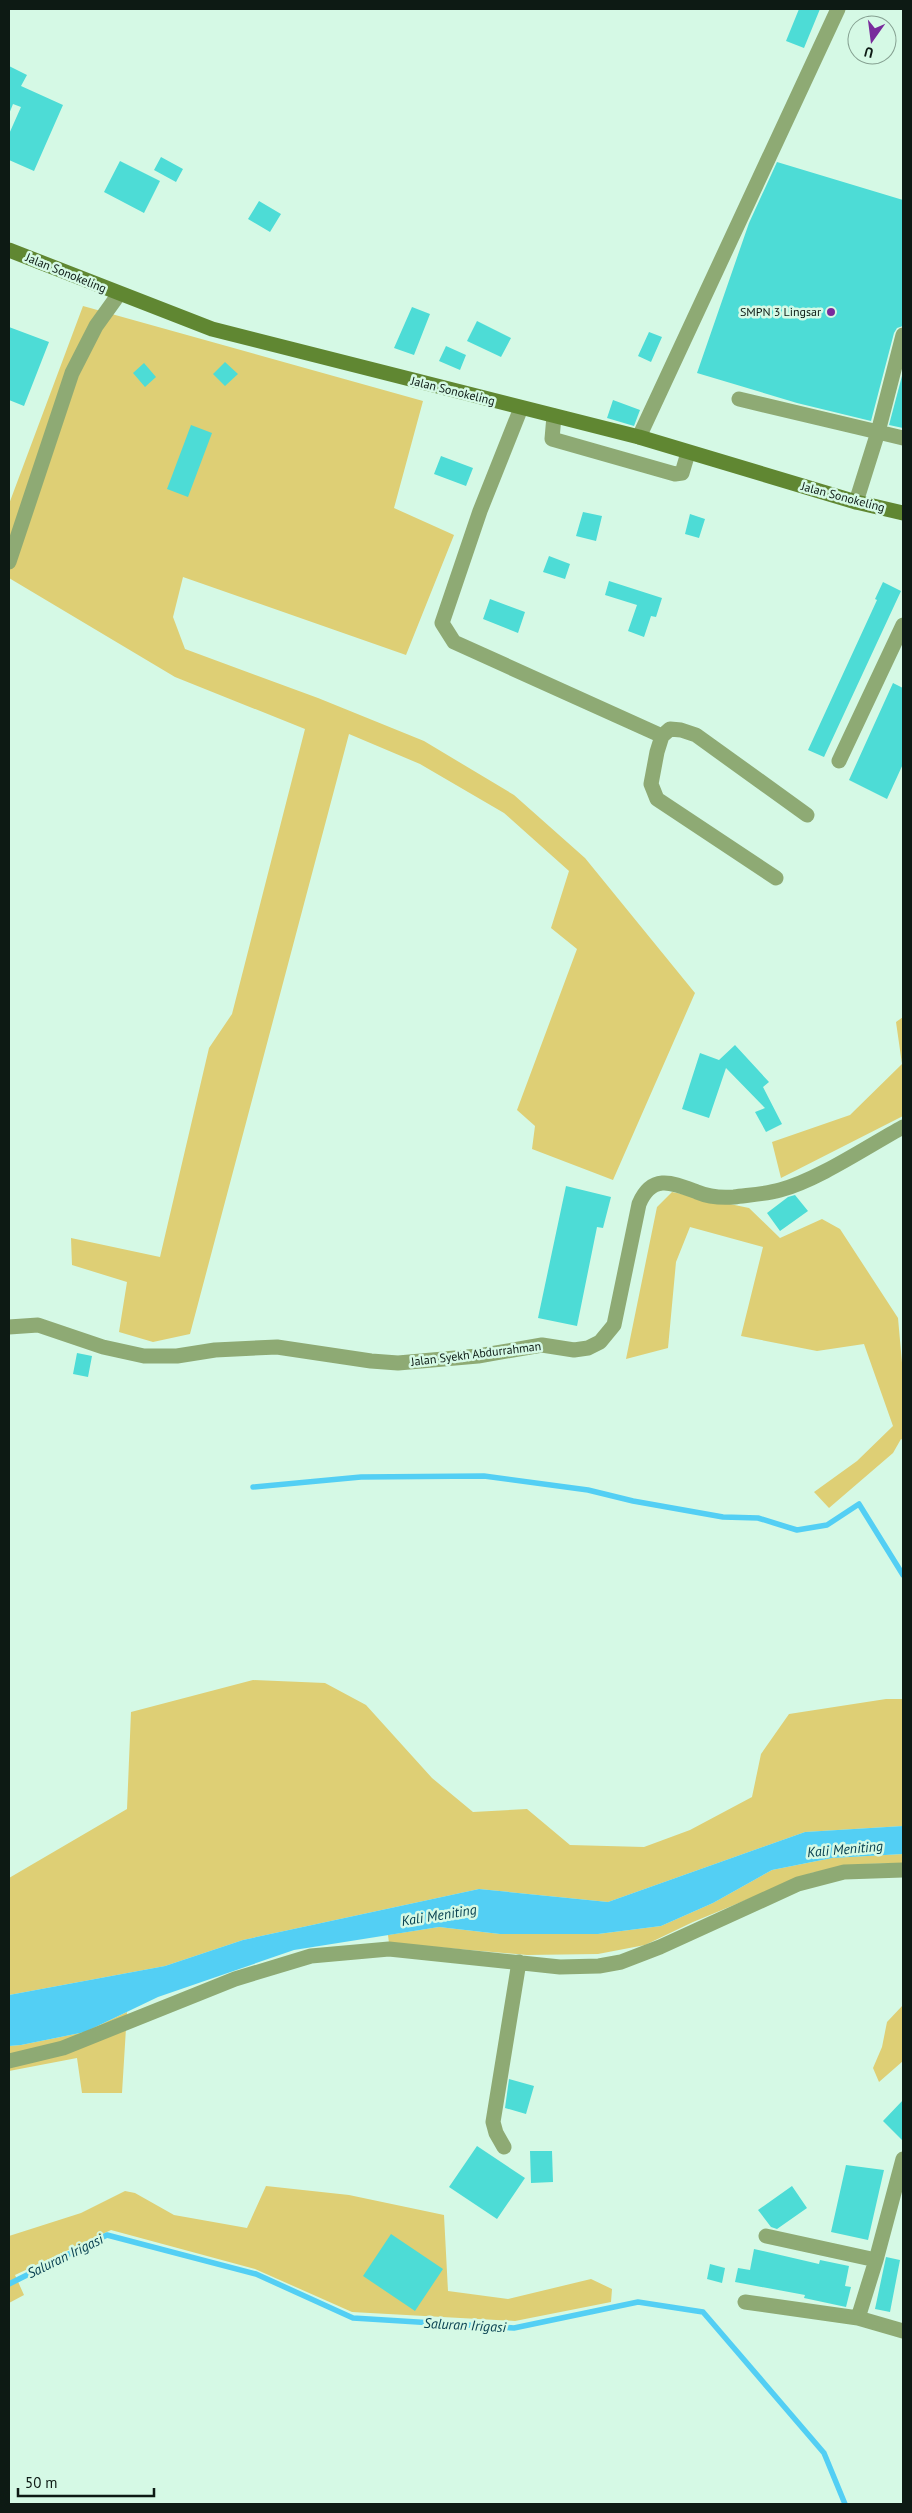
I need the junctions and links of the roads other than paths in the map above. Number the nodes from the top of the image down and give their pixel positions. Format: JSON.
{"nodes":[{"id":1,"x":838,"y":9,"type":"edge"},
{"id":2,"x":9,"y":250,"type":"edge"},
{"id":3,"x":119,"y":294,"type":"junction"},
{"id":4,"x":903,"y":335,"type":"edge"},
{"id":5,"x":740,"y":399,"type":"dead end"},
{"id":6,"x":520,"y":408,"type":"junction"},
{"id":7,"x":554,"y":416,"type":"junction"},
{"id":8,"x":878,"y":432,"type":"junction"},
{"id":9,"x":639,"y":437,"type":"junction"},
{"id":10,"x":903,"y":438,"type":"edge"},
{"id":11,"x":688,"y":453,"type":"junction"},
{"id":12,"x":856,"y":502,"type":"junction"},
{"id":13,"x":903,"y":513,"type":"edge"},
{"id":14,"x":9,"y":562,"type":"edge"},
{"id":15,"x":903,"y":625,"type":"edge"},
{"id":16,"x":662,"y":736,"type":"junction"},
{"id":17,"x":839,"y":761,"type":"dead end"},
{"id":18,"x":807,"y":815,"type":"dead end"},
{"id":19,"x":776,"y":878,"type":"dead end"},
{"id":20,"x":903,"y":1127,"type":"edge"},
{"id":21,"x":9,"y":1327,"type":"edge"},
{"id":22,"x":903,"y":1870,"type":"edge"},
{"id":23,"x":519,"y":1962,"type":"junction"},
{"id":24,"x":9,"y":2062,"type":"edge"},
{"id":25,"x":504,"y":2148,"type":"dead end"},
{"id":26,"x":903,"y":2158,"type":"edge"},
{"id":27,"x":766,"y":2236,"type":"dead end"},
{"id":28,"x":876,"y":2260,"type":"junction"},
{"id":29,"x":745,"y":2302,"type":"dead end"},
{"id":30,"x":858,"y":2318,"type":"junction"},
{"id":31,"x":903,"y":2330,"type":"edge"}],
"edges":[{"from":1,"to":9,"type":"street"},
{"from":2,"to":3,"type":"street","name":"Jalan Sonokeling"},
{"from":3,"to":6,"type":"street","name":"Jalan Sonokeling"},
{"from":3,"to":14,"type":"street"},
{"from":4,"to":8,"type":"street"},
{"from":5,"to":8,"type":"street"},
{"from":6,"to":7,"type":"street","name":"Jalan Sonokeling"},
{"from":6,"to":16,"type":"street"},
{"from":7,"to":9,"type":"street","name":"Jalan Sonokeling"},
{"from":7,"to":11,"type":"street"},
{"from":8,"to":10,"type":"street"},
{"from":8,"to":12,"type":"street"},
{"from":9,"to":11,"type":"street","name":"Jalan Sonokeling"},
{"from":11,"to":12,"type":"street","name":"Jalan Sonokeling"},
{"from":12,"to":13,"type":"street","name":"Jalan Sonokeling"},
{"from":15,"to":17,"type":"street"},
{"from":16,"to":18,"type":"street"},
{"from":16,"to":19,"type":"street"},
{"from":20,"to":21,"type":"street","name":"Jalan Syekh Abdurrahman"},
{"from":22,"to":23,"type":"street"},
{"from":23,"to":24,"type":"street"},
{"from":23,"to":25,"type":"street"},
{"from":26,"to":28,"type":"street"},
{"from":27,"to":28,"type":"street"},
{"from":28,"to":30,"type":"street"},
{"from":29,"to":30,"type":"street"},
{"from":30,"to":31,"type":"street"}]}
